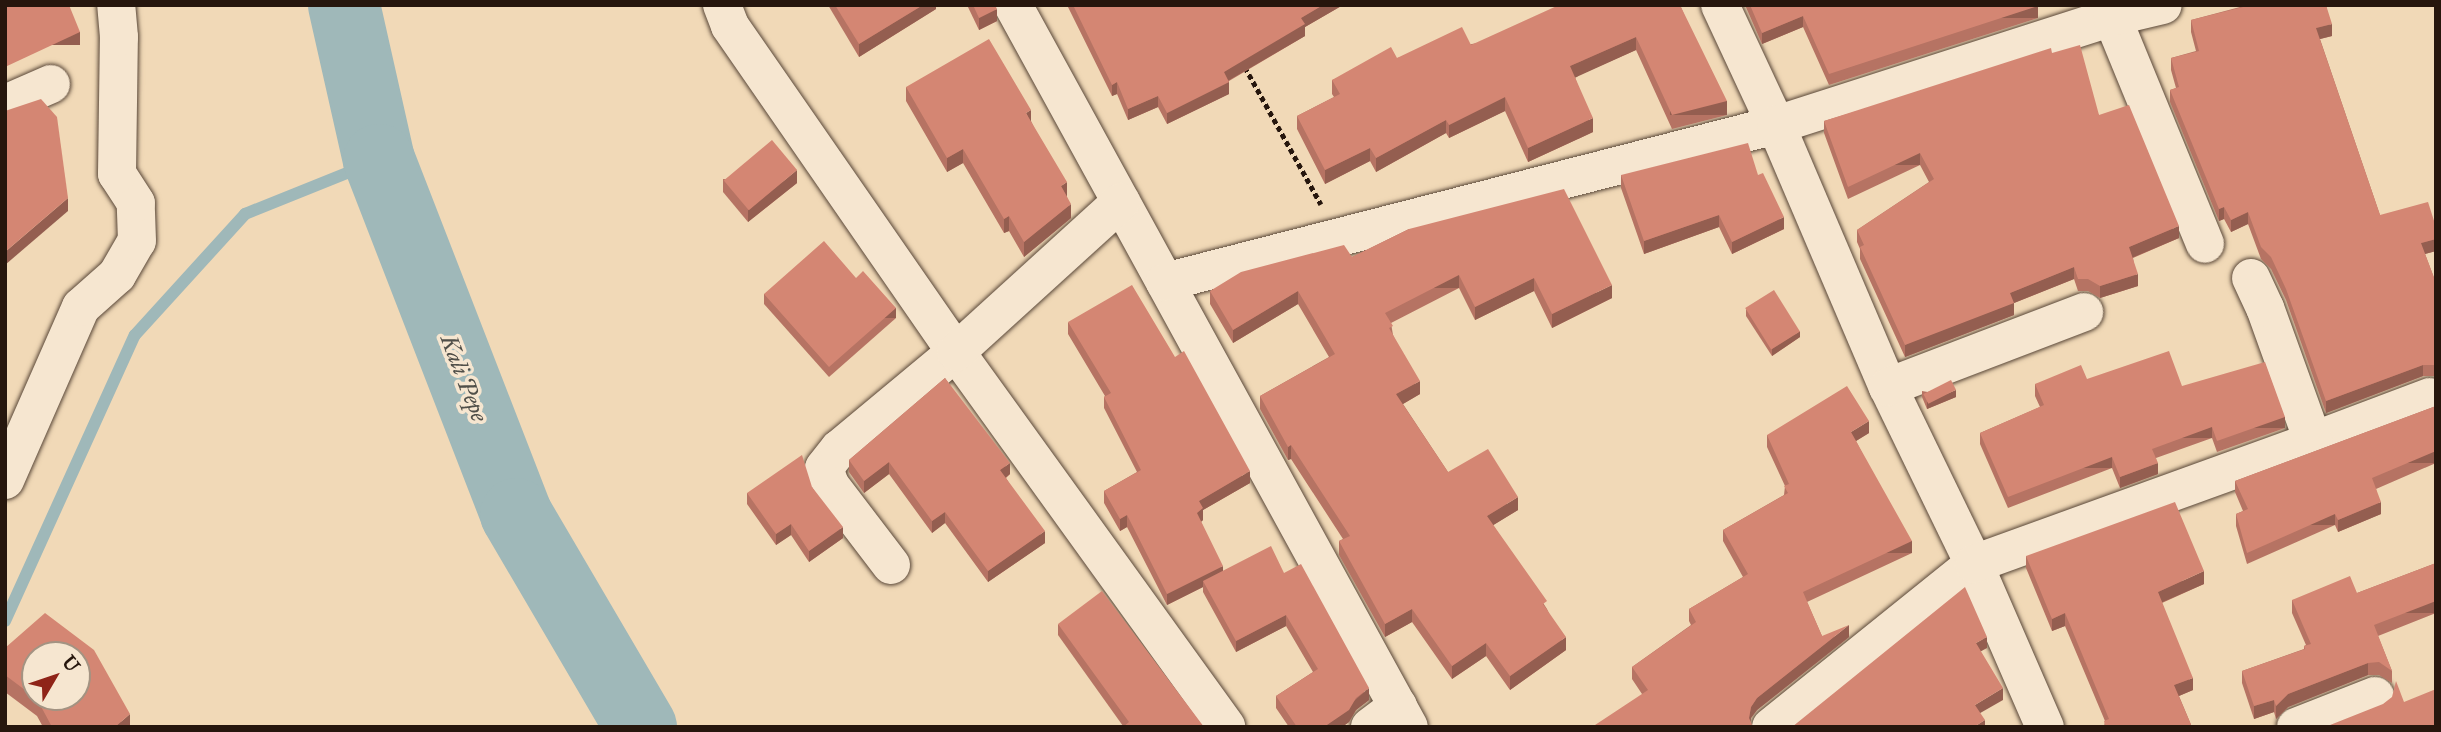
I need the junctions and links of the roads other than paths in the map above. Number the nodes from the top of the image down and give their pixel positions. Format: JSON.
{"nodes":[{"id":1,"x":116,"y":5,"type":"edge"},
{"id":2,"x":722,"y":5,"type":"edge"},
{"id":3,"x":1013,"y":5,"type":"edge"},
{"id":4,"x":1720,"y":5,"type":"edge"},
{"id":5,"x":2163,"y":5,"type":"edge"},
{"id":6,"x":2112,"y":18,"type":"junction"},
{"id":7,"x":51,"y":84,"type":"dead end"},
{"id":8,"x":5,"y":104,"type":"edge"},
{"id":9,"x":1776,"y":125,"type":"junction"},
{"id":10,"x":1121,"y":202,"type":"junction"},
{"id":11,"x":2205,"y":244,"type":"dead end"},
{"id":12,"x":2251,"y":278,"type":"dead end"},
{"id":13,"x":1165,"y":282,"type":"junction"},
{"id":14,"x":2084,"y":312,"type":"dead end"},
{"id":15,"x":956,"y":352,"type":"junction"},
{"id":16,"x":1888,"y":387,"type":"junction"},
{"id":17,"x":2430,"y":397,"type":"dead end"},
{"id":18,"x":2313,"y":441,"type":"junction"},
{"id":19,"x":5,"y":480,"type":"edge"},
{"id":20,"x":1974,"y":564,"type":"junction"},
{"id":21,"x":891,"y":565,"type":"dead end"},
{"id":22,"x":2375,"y":696,"type":"dead end"},
{"id":23,"x":1392,"y":720,"type":"edge"},
{"id":24,"x":1226,"y":727,"type":"edge"},
{"id":25,"x":1771,"y":727,"type":"edge"},
{"id":26,"x":2045,"y":727,"type":"edge"},
{"id":27,"x":2296,"y":727,"type":"edge"}],
"edges":[{"from":1,"to":19,"type":"street"},
{"from":2,"to":15,"type":"street"},
{"from":3,"to":10,"type":"street"},
{"from":4,"to":9,"type":"street"},
{"from":5,"to":6,"type":"street"},
{"from":6,"to":9,"type":"street"},
{"from":6,"to":11,"type":"street"},
{"from":7,"to":8,"type":"street"},
{"from":9,"to":13,"type":"street"},
{"from":9,"to":16,"type":"street"},
{"from":10,"to":13,"type":"street"},
{"from":10,"to":15,"type":"street"},
{"from":12,"to":18,"type":"street"},
{"from":13,"to":23,"type":"street"},
{"from":14,"to":16,"type":"street"},
{"from":15,"to":21,"type":"street"},
{"from":15,"to":24,"type":"street"},
{"from":16,"to":20,"type":"street"},
{"from":17,"to":18,"type":"street"},
{"from":18,"to":20,"type":"street"},
{"from":20,"to":25,"type":"street"},
{"from":20,"to":26,"type":"street"},
{"from":22,"to":27,"type":"street"}]}
